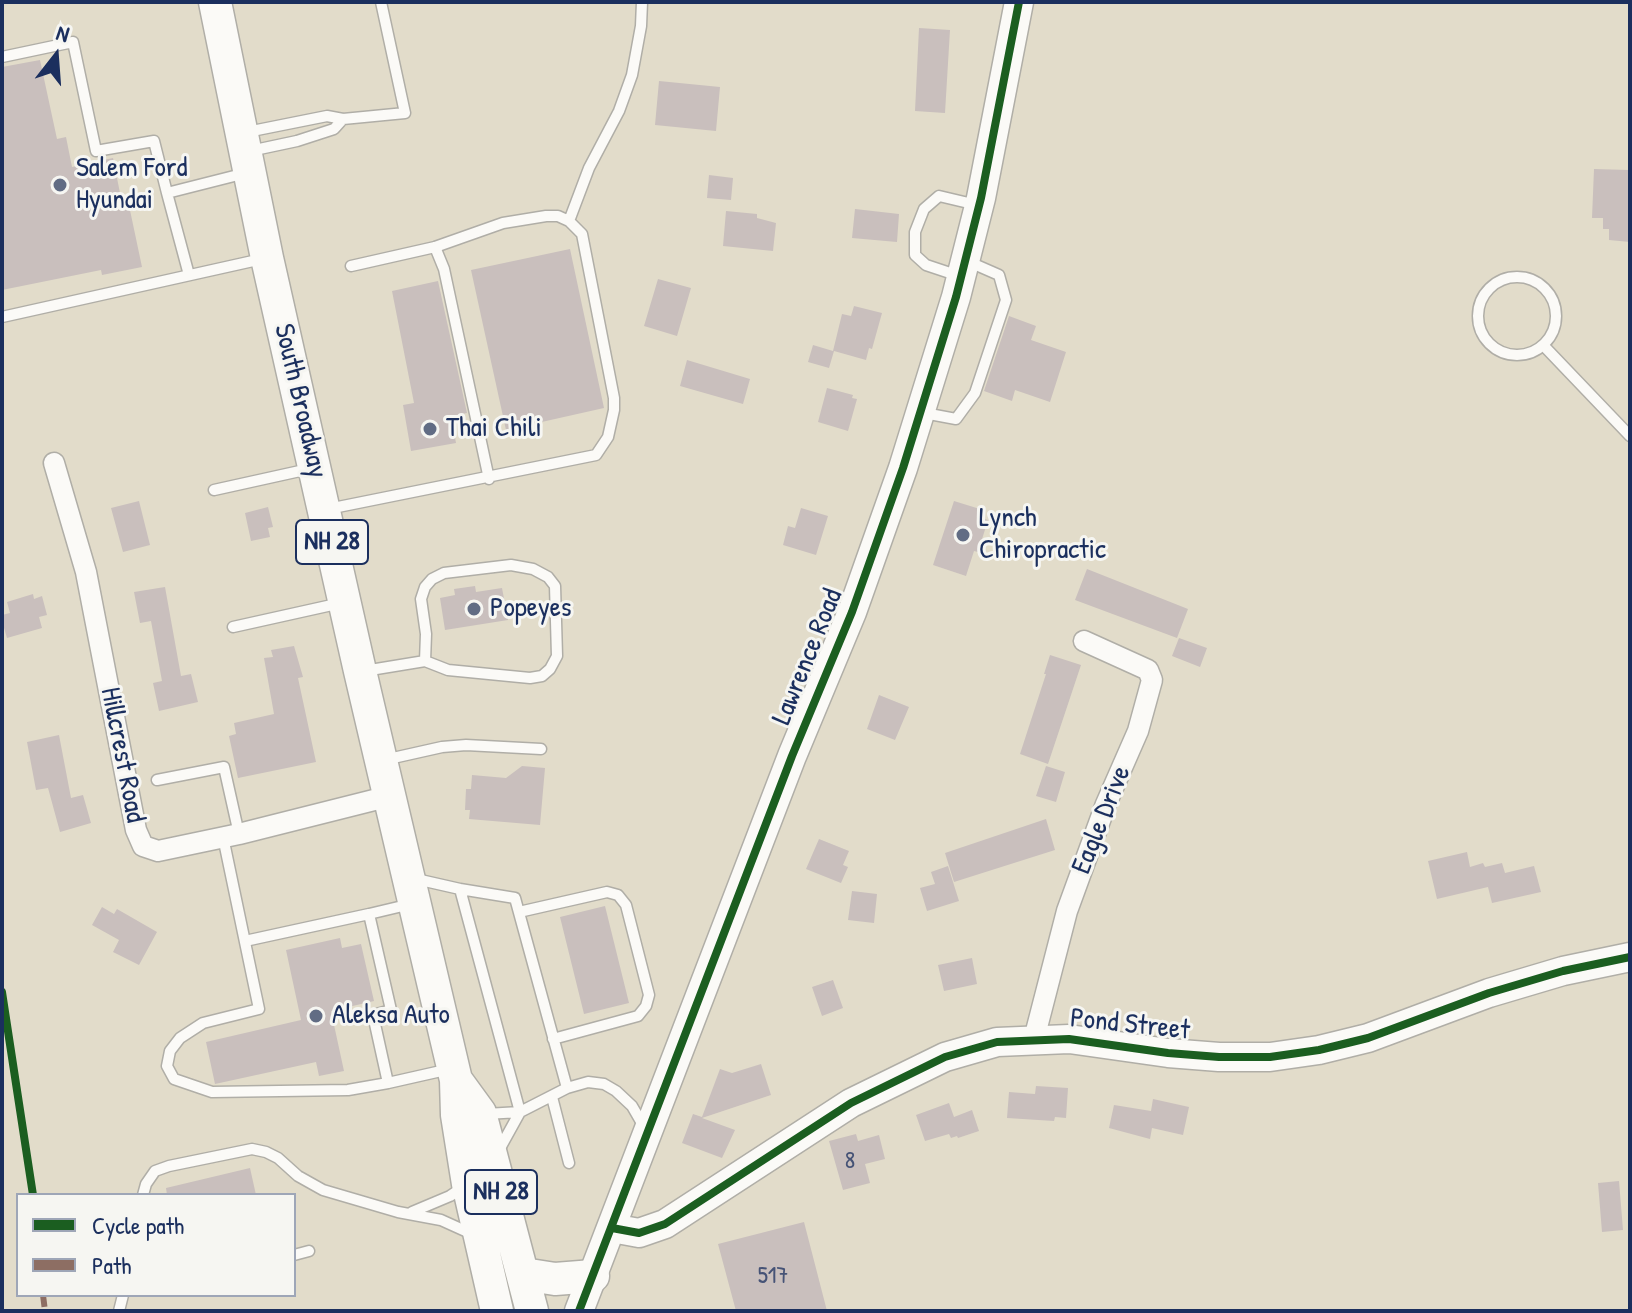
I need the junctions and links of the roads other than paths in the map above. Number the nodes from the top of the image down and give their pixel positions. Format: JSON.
{"nodes":[{"id":1,"x":215,"y":2,"type":"edge"},
{"id":2,"x":381,"y":2,"type":"edge"},
{"id":3,"x":642,"y":2,"type":"edge"},
{"id":4,"x":1019,"y":2,"type":"edge"},
{"id":5,"x":2,"y":57,"type":"edge"},
{"id":6,"x":343,"y":119,"type":"junction"},
{"id":7,"x":245,"y":153,"type":"junction"},
{"id":8,"x":167,"y":193,"type":"junction"},
{"id":9,"x":979,"y":205,"type":"junction"},
{"id":10,"x":569,"y":221,"type":"junction"},
{"id":11,"x":435,"y":247,"type":"junction"},
{"id":12,"x":267,"y":258,"type":"junction"},
{"id":13,"x":351,"y":266,"type":"dead end"},
{"id":14,"x":963,"y":268,"type":"junction"},
{"id":15,"x":189,"y":275,"type":"junction"},
{"id":16,"x":2,"y":317,"type":"edge"},
{"id":17,"x":1543,"y":345,"type":"junction"},
{"id":18,"x":920,"y":412,"type":"junction"},
{"id":19,"x":1630,"y":436,"type":"edge"},
{"id":20,"x":54,"y":463,"type":"dead end"},
{"id":21,"x":315,"y":468,"type":"junction"},
{"id":22,"x":489,"y":479,"type":"junction"},
{"id":23,"x":214,"y":490,"type":"dead end"},
{"id":24,"x":325,"y":510,"type":"junction"},
{"id":25,"x":345,"y":602,"type":"junction"},
{"id":26,"x":233,"y":627,"type":"dead end"},
{"id":27,"x":1084,"y":641,"type":"dead end"},
{"id":28,"x":425,"y":661,"type":"junction"},
{"id":29,"x":360,"y":671,"type":"junction"},
{"id":30,"x":541,"y":749,"type":"dead end"},
{"id":31,"x":382,"y":760,"type":"junction"},
{"id":32,"x":157,"y":780,"type":"dead end"},
{"id":33,"x":390,"y":796,"type":"junction"},
{"id":34,"x":231,"y":836,"type":"junction"},
{"id":35,"x":460,"y":889,"type":"junction"},
{"id":36,"x":413,"y":890,"type":"junction"},
{"id":37,"x":519,"y":912,"type":"junction"},
{"id":38,"x":369,"y":914,"type":"junction"},
{"id":39,"x":523,"y":928,"type":"junction"},
{"id":40,"x":511,"y":931,"type":"dead end"},
{"id":41,"x":245,"y":941,"type":"junction"},
{"id":42,"x":1630,"y":957,"type":"edge"},
{"id":43,"x":537,"y":980,"type":"junction"},
{"id":44,"x":524,"y":984,"type":"dead end"},
{"id":45,"x":543,"y":1003,"type":"junction"},
{"id":46,"x":531,"y":1006,"type":"dead end"},
{"id":47,"x":547,"y":1033,"type":"junction"},
{"id":48,"x":1034,"y":1039,"type":"junction"},
{"id":49,"x":455,"y":1074,"type":"junction"},
{"id":50,"x":388,"y":1083,"type":"junction"},
{"id":51,"x":567,"y":1088,"type":"junction"},
{"id":52,"x":552,"y":1097,"type":"junction"},
{"id":53,"x":520,"y":1112,"type":"junction"},
{"id":54,"x":480,"y":1113,"type":"junction"},
{"id":55,"x":647,"y":1135,"type":"junction"},
{"id":56,"x":493,"y":1163,"type":"junction"},
{"id":57,"x":569,"y":1163,"type":"dead end"},
{"id":58,"x":468,"y":1184,"type":"junction"},
{"id":59,"x":144,"y":1193,"type":"edge"},
{"id":60,"x":410,"y":1213,"type":"junction"},
{"id":61,"x":612,"y":1228,"type":"junction"},
{"id":62,"x":480,"y":1238,"type":"junction"},
{"id":63,"x":309,"y":1251,"type":"dead end"},
{"id":64,"x":296,"y":1254,"type":"edge"},
{"id":65,"x":523,"y":1274,"type":"junction"},
{"id":66,"x":593,"y":1276,"type":"junction"},
{"id":67,"x":497,"y":1311,"type":"edge"},
{"id":68,"x":532,"y":1311,"type":"edge"},
{"id":69,"x":579,"y":1311,"type":"edge"}],
"edges":[{"from":1,"to":7,"type":"main road","name":"South Broadway","number":"NH 28"},
{"from":2,"to":6,"type":"lane"},
{"from":3,"to":10,"type":"lane"},
{"from":4,"to":9,"type":"street","name":"Lawrence Road"},
{"from":5,"to":8,"type":"lane"},
{"from":6,"to":7,"type":"lane"},
{"from":6,"to":7,"type":"lane"},
{"from":7,"to":8,"type":"lane"},
{"from":7,"to":12,"type":"main road","name":"South Broadway","number":"NH 28"},
{"from":8,"to":15,"type":"lane"},
{"from":9,"to":14,"type":"street","name":"Lawrence Road"},
{"from":9,"to":14,"type":"lane"},
{"from":10,"to":11,"type":"lane"},
{"from":10,"to":22,"type":"lane"},
{"from":11,"to":13,"type":"lane"},
{"from":11,"to":22,"type":"lane"},
{"from":12,"to":15,"type":"lane"},
{"from":12,"to":21,"type":"main road","name":"South Broadway","number":"NH 28"},
{"from":14,"to":18,"type":"street","name":"Lawrence Road"},
{"from":14,"to":18,"type":"lane"},
{"from":15,"to":16,"type":"lane"},
{"from":17,"to":17,"type":"lane"},
{"from":17,"to":19,"type":"lane"},
{"from":18,"to":55,"type":"street","name":"Lawrence Road"},
{"from":20,"to":34,"type":"street","name":"Hillcrest Road"},
{"from":21,"to":23,"type":"lane"},
{"from":21,"to":24,"type":"main road","name":"South Broadway","number":"NH 28"},
{"from":22,"to":24,"type":"lane"},
{"from":24,"to":25,"type":"main road","name":"South Broadway","number":"NH 28"},
{"from":25,"to":26,"type":"lane"},
{"from":25,"to":29,"type":"main road","name":"South Broadway","number":"NH 28"},
{"from":27,"to":48,"type":"street","name":"Eagle Drive"},
{"from":28,"to":28,"type":"lane"},
{"from":28,"to":29,"type":"lane"},
{"from":29,"to":31,"type":"main road","name":"South Broadway","number":"NH 28"},
{"from":30,"to":31,"type":"lane"},
{"from":31,"to":33,"type":"main road","name":"South Broadway","number":"NH 28"},
{"from":32,"to":34,"type":"lane"},
{"from":33,"to":34,"type":"street","name":"Hillcrest Road"},
{"from":33,"to":36,"type":"main road","name":"South Broadway","number":"NH 28"},
{"from":34,"to":41,"type":"lane"},
{"from":35,"to":36,"type":"lane"},
{"from":35,"to":37,"type":"lane"},
{"from":35,"to":53,"type":"lane"},
{"from":36,"to":38,"type":"lane"},
{"from":36,"to":49,"type":"main road","name":"South Broadway","number":"NH 28"},
{"from":37,"to":39,"type":"lane"},
{"from":37,"to":47,"type":"lane"},
{"from":38,"to":41,"type":"lane"},
{"from":38,"to":50,"type":"lane"},
{"from":39,"to":40,"type":"lane"},
{"from":39,"to":43,"type":"lane"},
{"from":41,"to":50,"type":"lane"},
{"from":42,"to":48,"type":"street","name":"Pond Street"},
{"from":43,"to":44,"type":"lane"},
{"from":43,"to":45,"type":"lane"},
{"from":45,"to":46,"type":"lane"},
{"from":45,"to":47,"type":"lane"},
{"from":47,"to":51,"type":"lane"},
{"from":48,"to":61,"type":"street","name":"Pond Street"},
{"from":49,"to":50,"type":"lane"},
{"from":49,"to":54,"type":"main road","name":"South Broadway","number":"NH 28"},
{"from":49,"to":58,"type":"main road","name":"South Broadway","number":"NH 28"},
{"from":51,"to":52,"type":"lane"},
{"from":51,"to":55,"type":"lane"},
{"from":52,"to":53,"type":"lane"},
{"from":52,"to":57,"type":"lane"},
{"from":53,"to":54,"type":"lane"},
{"from":53,"to":56,"type":"lane"},
{"from":54,"to":56,"type":"main road","name":"South Broadway","number":"NH 28"},
{"from":55,"to":61,"type":"street","name":"Lawrence Road"},
{"from":56,"to":65,"type":"main road","name":"South Broadway","number":"NH 28"},
{"from":58,"to":60,"type":"lane"},
{"from":58,"to":62,"type":"main road","name":"South Broadway","number":"NH 28"},
{"from":59,"to":60,"type":"lane"},
{"from":60,"to":62,"type":"lane"},
{"from":61,"to":66,"type":"street","name":"Lawrence Road"},
{"from":62,"to":67,"type":"main road","name":"South Broadway","number":"NH 28"},
{"from":63,"to":64,"type":"lane"},
{"from":65,"to":66,"type":"main road"},
{"from":65,"to":68,"type":"main road","name":"South Broadway","number":"NH 28"},
{"from":66,"to":69,"type":"street","name":"Lawrence Road"}]}
